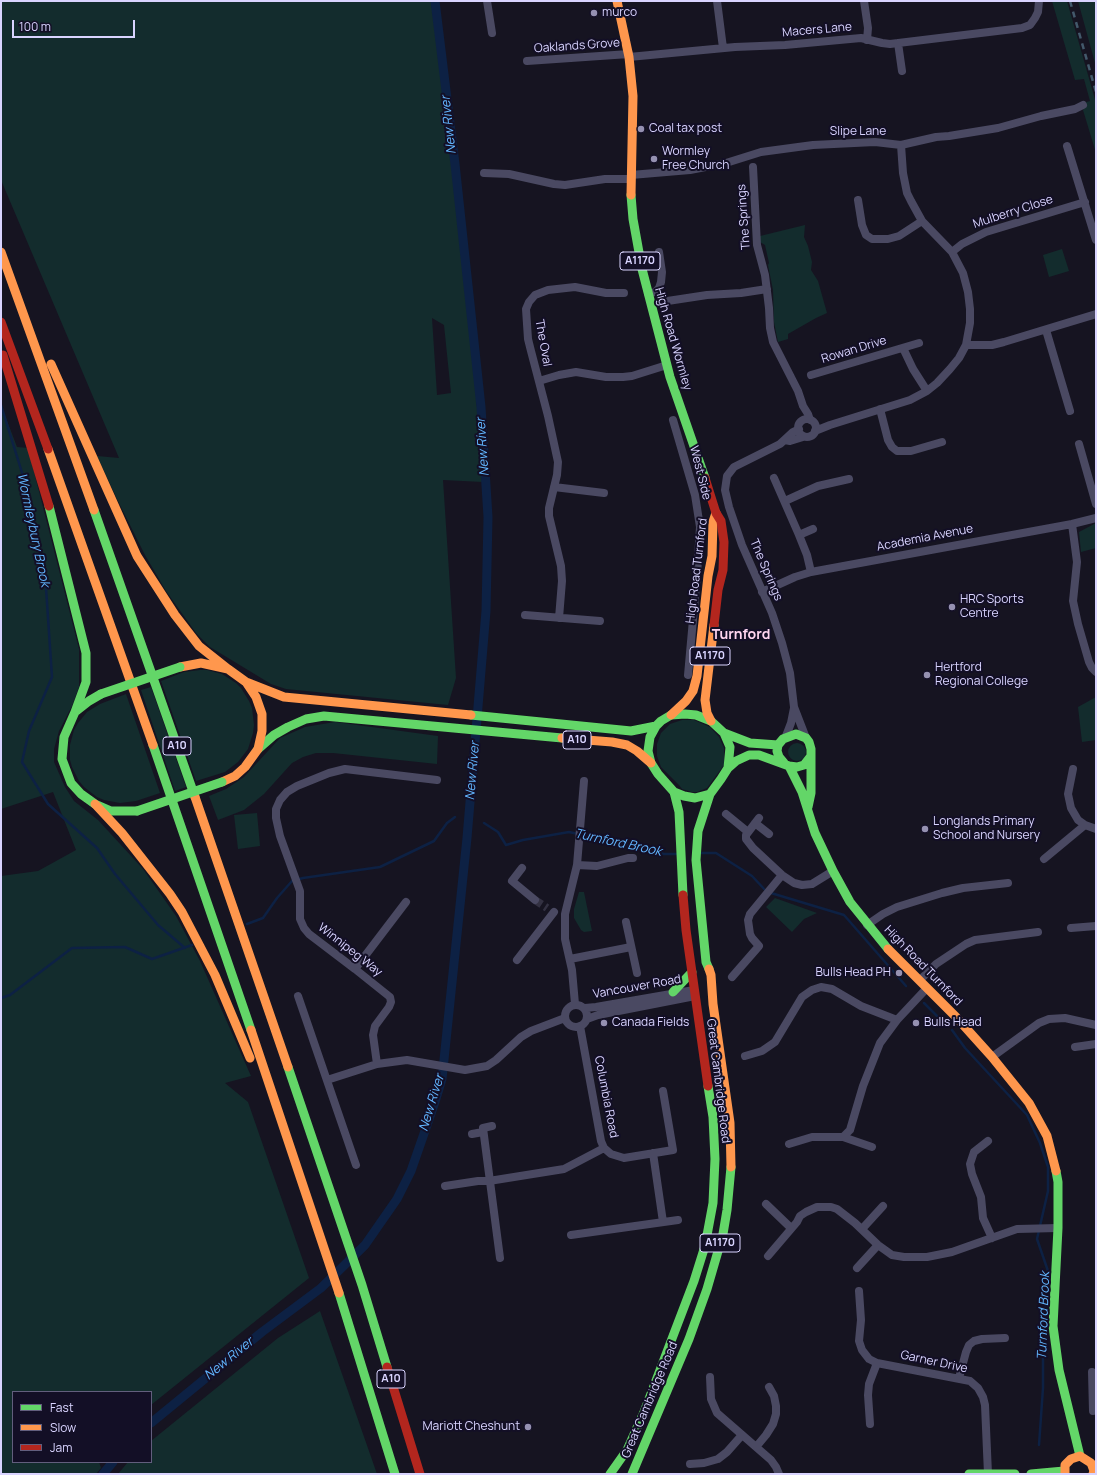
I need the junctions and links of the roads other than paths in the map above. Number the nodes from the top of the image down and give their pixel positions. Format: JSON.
{"nodes":[{"id":1,"x":487,"y":1,"type":"edge"},
{"id":2,"x":617,"y":1,"type":"edge"},
{"id":3,"x":717,"y":1,"type":"edge"},
{"id":4,"x":864,"y":1,"type":"edge"},
{"id":5,"x":1039,"y":1,"type":"edge"},
{"id":6,"x":492,"y":33,"type":"dead end"},
{"id":7,"x":867,"y":40,"type":"junction"},
{"id":8,"x":898,"y":43,"type":"junction"},
{"id":9,"x":724,"y":48,"type":"junction"},
{"id":10,"x":629,"y":55,"type":"junction"},
{"id":11,"x":527,"y":61,"type":"dead end"},
{"id":12,"x":902,"y":71,"type":"dead end"},
{"id":13,"x":1083,"y":105,"type":"dead end"},
{"id":14,"x":901,"y":145,"type":"junction"},
{"id":15,"x":1067,"y":146,"type":"dead end"},
{"id":16,"x":752,"y":166,"type":"dead end"},
{"id":17,"x":484,"y":173,"type":"dead end"},
{"id":18,"x":631,"y":177,"type":"junction"},
{"id":19,"x":858,"y":200,"type":"dead end"},
{"id":20,"x":1085,"y":202,"type":"junction"},
{"id":21,"x":922,"y":221,"type":"junction"},
{"id":22,"x":1096,"y":240,"type":"edge"},
{"id":23,"x":1,"y":252,"type":"edge"},
{"id":24,"x":659,"y":252,"type":"dead end"},
{"id":25,"x":952,"y":252,"type":"junction"},
{"id":26,"x":767,"y":289,"type":"junction"},
{"id":27,"x":624,"y":293,"type":"dead end"},
{"id":28,"x":648,"y":294,"type":"junction"},
{"id":29,"x":661,"y":302,"type":"dead end"},
{"id":30,"x":1096,"y":314,"type":"edge"},
{"id":31,"x":1,"y":322,"type":"edge"},
{"id":32,"x":1046,"y":330,"type":"junction"},
{"id":33,"x":33,"y":337,"type":"junction"},
{"id":34,"x":919,"y":343,"type":"dead end"},
{"id":35,"x":966,"y":345,"type":"junction"},
{"id":36,"x":903,"y":348,"type":"junction"},
{"id":37,"x":1,"y":350,"type":"edge"},
{"id":38,"x":667,"y":365,"type":"junction"},
{"id":39,"x":811,"y":376,"type":"dead end"},
{"id":40,"x":539,"y":381,"type":"junction"},
{"id":41,"x":927,"y":391,"type":"junction"},
{"id":42,"x":880,"y":410,"type":"junction"},
{"id":43,"x":1070,"y":411,"type":"dead end"},
{"id":44,"x":673,"y":420,"type":"dead end"},
{"id":45,"x":808,"y":421,"type":"junction"},
{"id":46,"x":830,"y":425,"type":"junction"},
{"id":47,"x":799,"y":429,"type":"junction"},
{"id":48,"x":815,"y":431,"type":"junction"},
{"id":49,"x":804,"y":437,"type":"junction"},
{"id":50,"x":785,"y":440,"type":"junction"},
{"id":51,"x":942,"y":442,"type":"dead end"},
{"id":52,"x":1079,"y":444,"type":"dead end"},
{"id":53,"x":774,"y":478,"type":"dead end"},
{"id":54,"x":849,"y":479,"type":"dead end"},
{"id":55,"x":554,"y":487,"type":"junction"},
{"id":56,"x":604,"y":493,"type":"dead end"},
{"id":57,"x":785,"y":501,"type":"junction"},
{"id":58,"x":1096,"y":504,"type":"edge"},
{"id":59,"x":716,"y":513,"type":"junction"},
{"id":60,"x":1096,"y":518,"type":"edge"},
{"id":61,"x":1072,"y":524,"type":"junction"},
{"id":62,"x":813,"y":529,"type":"dead end"},
{"id":63,"x":799,"y":535,"type":"junction"},
{"id":64,"x":812,"y":572,"type":"junction"},
{"id":65,"x":698,"y":575,"type":"junction"},
{"id":66,"x":708,"y":576,"type":"junction"},
{"id":67,"x":718,"y":590,"type":"junction"},
{"id":68,"x":762,"y":592,"type":"junction"},
{"id":69,"x":525,"y":615,"type":"dead end"},
{"id":70,"x":559,"y":618,"type":"junction"},
{"id":71,"x":600,"y":621,"type":"dead end"},
{"id":72,"x":228,"y":669,"type":"junction"},
{"id":73,"x":1096,"y":672,"type":"edge"},
{"id":74,"x":688,"y":675,"type":"dead end"},
{"id":75,"x":246,"y":682,"type":"junction"},
{"id":76,"x":794,"y":707,"type":"junction"},
{"id":77,"x":75,"y":712,"type":"junction"},
{"id":78,"x":672,"y":715,"type":"junction"},
{"id":79,"x":711,"y":721,"type":"junction"},
{"id":80,"x":656,"y":726,"type":"junction"},
{"id":81,"x":724,"y":734,"type":"junction"},
{"id":82,"x":786,"y":736,"type":"junction"},
{"id":83,"x":806,"y":738,"type":"junction"},
{"id":84,"x":778,"y":745,"type":"junction"},
{"id":85,"x":258,"y":749,"type":"junction"},
{"id":86,"x":810,"y":756,"type":"junction"},
{"id":87,"x":651,"y":763,"type":"junction"},
{"id":88,"x":787,"y":764,"type":"junction"},
{"id":89,"x":728,"y":768,"type":"junction"},
{"id":90,"x":1073,"y":769,"type":"dead end"},
{"id":91,"x":437,"y":780,"type":"dead end"},
{"id":92,"x":584,"y":781,"type":"dead end"},
{"id":93,"x":674,"y":792,"type":"junction"},
{"id":94,"x":710,"y":794,"type":"junction"},
{"id":95,"x":95,"y":804,"type":"junction"},
{"id":96,"x":808,"y":809,"type":"junction"},
{"id":97,"x":726,"y":814,"type":"dead end"},
{"id":98,"x":1085,"y":825,"type":"junction"},
{"id":99,"x":1096,"y":829,"type":"edge"},
{"id":100,"x":748,"y":832,"type":"junction"},
{"id":101,"x":769,"y":834,"type":"dead end"},
{"id":102,"x":633,"y":858,"type":"dead end"},
{"id":103,"x":1044,"y":859,"type":"dead end"},
{"id":104,"x":577,"y":865,"type":"junction"},
{"id":105,"x":522,"y":868,"type":"dead end"},
{"id":106,"x":833,"y":871,"type":"junction"},
{"id":107,"x":782,"y":876,"type":"junction"},
{"id":108,"x":1008,"y":883,"type":"dead end"},
{"id":109,"x":535,"y":900,"type":"tunnel mouth"},
{"id":110,"x":406,"y":902,"type":"dead end"},
{"id":111,"x":565,"y":914,"type":"junction"},
{"id":112,"x":626,"y":922,"type":"dead end"},
{"id":113,"x":867,"y":925,"type":"junction"},
{"id":114,"x":1096,"y":926,"type":"edge"},
{"id":115,"x":1071,"y":928,"type":"dead end"},
{"id":116,"x":1038,"y":932,"type":"dead end"},
{"id":117,"x":631,"y":946,"type":"junction"},
{"id":118,"x":518,"y":960,"type":"dead end"},
{"id":119,"x":570,"y":960,"type":"junction"},
{"id":120,"x":706,"y":962,"type":"junction"},
{"id":121,"x":355,"y":969,"type":"junction"},
{"id":122,"x":692,"y":972,"type":"junction"},
{"id":123,"x":637,"y":973,"type":"dead end"},
{"id":124,"x":732,"y":977,"type":"dead end"},
{"id":125,"x":920,"y":980,"type":"junction"},
{"id":126,"x":927,"y":988,"type":"junction"},
{"id":127,"x":673,"y":992,"type":"junction"},
{"id":128,"x":696,"y":993,"type":"junction"},
{"id":129,"x":298,"y":996,"type":"dead end"},
{"id":130,"x":713,"y":997,"type":"junction"},
{"id":131,"x":575,"y":1004,"type":"junction"},
{"id":132,"x":585,"y":1008,"type":"junction"},
{"id":133,"x":565,"y":1018,"type":"junction"},
{"id":134,"x":587,"y":1019,"type":"junction"},
{"id":135,"x":897,"y":1020,"type":"junction"},
{"id":136,"x":1096,"y":1025,"type":"edge"},
{"id":137,"x":580,"y":1026,"type":"junction"},
{"id":138,"x":1096,"y":1044,"type":"edge"},
{"id":139,"x":1075,"y":1047,"type":"dead end"},
{"id":140,"x":745,"y":1056,"type":"dead end"},
{"id":141,"x":992,"y":1056,"type":"junction"},
{"id":142,"x":377,"y":1064,"type":"junction"},
{"id":143,"x":327,"y":1080,"type":"junction"},
{"id":144,"x":662,"y":1091,"type":"dead end"},
{"id":145,"x":274,"y":1098,"type":"junction"},
{"id":146,"x":492,"y":1126,"type":"dead end"},
{"id":147,"x":483,"y":1130,"type":"junction"},
{"id":148,"x":472,"y":1134,"type":"dead end"},
{"id":149,"x":842,"y":1137,"type":"junction"},
{"id":150,"x":988,"y":1141,"type":"dead end"},
{"id":151,"x":789,"y":1144,"type":"dead end"},
{"id":152,"x":872,"y":1147,"type":"dead end"},
{"id":153,"x":604,"y":1148,"type":"junction"},
{"id":154,"x":653,"y":1153,"type":"junction"},
{"id":155,"x":356,"y":1164,"type":"dead end"},
{"id":156,"x":489,"y":1181,"type":"junction"},
{"id":157,"x":445,"y":1186,"type":"dead end"},
{"id":158,"x":766,"y":1204,"type":"dead end"},
{"id":159,"x":883,"y":1206,"type":"dead end"},
{"id":160,"x":678,"y":1220,"type":"dead end"},
{"id":161,"x":663,"y":1222,"type":"junction"},
{"id":162,"x":791,"y":1228,"type":"junction"},
{"id":163,"x":1058,"y":1228,"type":"junction"},
{"id":164,"x":862,"y":1229,"type":"junction"},
{"id":165,"x":571,"y":1235,"type":"dead end"},
{"id":166,"x":992,"y":1238,"type":"junction"},
{"id":167,"x":878,"y":1245,"type":"junction"},
{"id":168,"x":768,"y":1256,"type":"dead end"},
{"id":169,"x":500,"y":1258,"type":"dead end"},
{"id":170,"x":857,"y":1268,"type":"dead end"},
{"id":171,"x":860,"y":1291,"type":"dead end"},
{"id":172,"x":1005,"y":1338,"type":"dead end"},
{"id":173,"x":877,"y":1363,"type":"junction"},
{"id":174,"x":1092,"y":1372,"type":"dead end"},
{"id":175,"x":710,"y":1377,"type":"dead end"},
{"id":176,"x":959,"y":1378,"type":"junction"},
{"id":177,"x":1094,"y":1385,"type":"edge"},
{"id":178,"x":769,"y":1387,"type":"dead end"},
{"id":179,"x":1093,"y":1411,"type":"dead end"},
{"id":180,"x":870,"y":1424,"type":"dead end"},
{"id":181,"x":742,"y":1435,"type":"junction"},
{"id":182,"x":756,"y":1447,"type":"junction"},
{"id":183,"x":1080,"y":1456,"type":"junction"},
{"id":184,"x":690,"y":1464,"type":"dead end"},
{"id":185,"x":1094,"y":1472,"type":"edge"},
{"id":186,"x":1064,"y":1473,"type":"edge"},
{"id":187,"x":395,"y":1474,"type":"edge"},
{"id":188,"x":420,"y":1474,"type":"edge"},
{"id":189,"x":610,"y":1474,"type":"edge"},
{"id":190,"x":632,"y":1474,"type":"edge"},
{"id":191,"x":779,"y":1474,"type":"edge"},
{"id":192,"x":969,"y":1474,"type":"edge"},
{"id":193,"x":988,"y":1474,"type":"edge"},
{"id":194,"x":1015,"y":1474,"type":"edge"},
{"id":195,"x":1031,"y":1474,"type":"edge"}],
"edges":[{"from":1,"to":6,"type":"street"},
{"from":2,"to":10,"type":"main road","name":"High Road Wormley","number":"A1170"},
{"from":3,"to":9,"type":"street"},
{"from":4,"to":7,"type":"street"},
{"from":5,"to":8,"type":"street","name":"Macers Lane"},
{"from":7,"to":8,"type":"street","name":"Macers Lane"},
{"from":7,"to":9,"type":"street","name":"Macers Lane"},
{"from":8,"to":12,"type":"street"},
{"from":9,"to":10,"type":"street","name":"Macers Lane"},
{"from":10,"to":11,"type":"street","name":"Oaklands Grove"},
{"from":10,"to":18,"type":"main road","name":"High Road Wormley","number":"A1170"},
{"from":13,"to":14,"type":"street","name":"Slipe Lane"},
{"from":14,"to":18,"type":"street","name":"Slipe Lane"},
{"from":14,"to":21,"type":"street"},
{"from":15,"to":20,"type":"street"},
{"from":16,"to":26,"type":"street","name":"The Springs"},
{"from":17,"to":18,"type":"street","name":"Slipe Lane"},
{"from":18,"to":28,"type":"main road","name":"High Road Wormley","number":"A1170"},
{"from":19,"to":21,"type":"street"},
{"from":20,"to":22,"type":"street"},
{"from":20,"to":25,"type":"street","name":"Mulberry Close"},
{"from":21,"to":25,"type":"street"},
{"from":23,"to":33,"type":"main road","number":"A10"},
{"from":24,"to":28,"type":"street"},
{"from":25,"to":35,"type":"street"},
{"from":26,"to":29,"type":"street"},
{"from":26,"to":45,"type":"street","name":"The Springs"},
{"from":27,"to":40,"type":"street","name":"The Oval"},
{"from":28,"to":38,"type":"main road","name":"High Road Wormley","number":"A1170"},
{"from":30,"to":32,"type":"street"},
{"from":31,"to":145,"type":"main road","number":"A10"},
{"from":32,"to":35,"type":"street"},
{"from":32,"to":43,"type":"street"},
{"from":33,"to":72,"type":"main road"},
{"from":33,"to":188,"type":"main road","number":"A10"},
{"from":34,"to":36,"type":"street","name":"Rowan Drive"},
{"from":35,"to":41,"type":"street"},
{"from":36,"to":39,"type":"street","name":"Rowan Drive"},
{"from":36,"to":41,"type":"street","name":"Rowan Drive"},
{"from":37,"to":77,"type":"main road"},
{"from":38,"to":40,"type":"street"},
{"from":38,"to":59,"type":"main road","name":"High Road Wormley","number":"A1170"},
{"from":40,"to":55,"type":"street","name":"The Oval"},
{"from":41,"to":42,"type":"street"},
{"from":42,"to":46,"type":"street"},
{"from":42,"to":51,"type":"street"},
{"from":44,"to":65,"type":"street","name":"West Side"},
{"from":45,"to":46,"type":"street"},
{"from":45,"to":47,"type":"street"},
{"from":45,"to":48,"type":"street"},
{"from":46,"to":48,"type":"street"},
{"from":47,"to":49,"type":"street"},
{"from":47,"to":50,"type":"street","name":"The Springs"},
{"from":48,"to":49,"type":"street"},
{"from":49,"to":50,"type":"street","name":"The Springs"},
{"from":50,"to":68,"type":"street","name":"The Springs"},
{"from":52,"to":58,"type":"street"},
{"from":53,"to":57,"type":"street"},
{"from":54,"to":57,"type":"street"},
{"from":55,"to":56,"type":"street"},
{"from":55,"to":70,"type":"street","name":"The Oval"},
{"from":57,"to":63,"type":"street"},
{"from":59,"to":66,"type":"main road","name":"High Road Turnford","number":"A1170"},
{"from":59,"to":67,"type":"main road","name":"High Road Turnford","number":"A1170"},
{"from":60,"to":61,"type":"street","name":"Academia Avenue"},
{"from":61,"to":64,"type":"street","name":"Academia Avenue"},
{"from":61,"to":73,"type":"street"},
{"from":62,"to":63,"type":"street"},
{"from":63,"to":64,"type":"street"},
{"from":64,"to":68,"type":"street","name":"Academia Avenue"},
{"from":65,"to":66,"type":"street"},
{"from":65,"to":74,"type":"street","name":"West Side"},
{"from":66,"to":67,"type":"main road"},
{"from":66,"to":78,"type":"main road","name":"High Road Turnford","number":"A1170"},
{"from":67,"to":79,"type":"main road","name":"High Road Turnford","number":"A1170"},
{"from":68,"to":76,"type":"street","name":"The Springs"},
{"from":69,"to":70,"type":"street"},
{"from":70,"to":71,"type":"street"},
{"from":72,"to":75,"type":"main road","number":"A10"},
{"from":72,"to":77,"type":"main road","number":"A10","bridge":true},
{"from":75,"to":80,"type":"main road","number":"A10"},
{"from":75,"to":85,"type":"main road","number":"A10"},
{"from":76,"to":82,"type":"street"},
{"from":76,"to":83,"type":"street","name":"The Springs"},
{"from":77,"to":95,"type":"main road","number":"A10"},
{"from":78,"to":79,"type":"main road"},
{"from":78,"to":80,"type":"main road"},
{"from":79,"to":81,"type":"main road"},
{"from":80,"to":87,"type":"main road"},
{"from":81,"to":84,"type":"main road"},
{"from":81,"to":89,"type":"main road"},
{"from":82,"to":83,"type":"main road"},
{"from":82,"to":84,"type":"main road"},
{"from":83,"to":86,"type":"main road"},
{"from":84,"to":88,"type":"main road"},
{"from":85,"to":87,"type":"main road","number":"A10"},
{"from":85,"to":95,"type":"main road","number":"A10","bridge":true},
{"from":86,"to":88,"type":"main road"},
{"from":86,"to":96,"type":"main road"},
{"from":87,"to":93,"type":"main road"},
{"from":88,"to":89,"type":"main road"},
{"from":88,"to":96,"type":"main road","name":"High Road Turnford"},
{"from":89,"to":94,"type":"main road"},
{"from":90,"to":98,"type":"street"},
{"from":91,"to":121,"type":"street","name":"Winnipeg Way"},
{"from":92,"to":104,"type":"street"},
{"from":93,"to":94,"type":"main road"},
{"from":93,"to":122,"type":"main road","name":"Great Cambridge Road","number":"A1170"},
{"from":94,"to":120,"type":"main road","name":"Great Cambridge Road","number":"A1170"},
{"from":95,"to":145,"type":"main road"},
{"from":96,"to":106,"type":"main road","name":"High Road Turnford"},
{"from":97,"to":100,"type":"street"},
{"from":98,"to":99,"type":"street"},
{"from":98,"to":103,"type":"street"},
{"from":100,"to":101,"type":"street"},
{"from":100,"to":107,"type":"street"},
{"from":102,"to":104,"type":"street"},
{"from":104,"to":111,"type":"street"},
{"from":105,"to":109,"type":"street"},
{"from":106,"to":107,"type":"street"},
{"from":106,"to":113,"type":"main road","name":"High Road Turnford"},
{"from":107,"to":124,"type":"street"},
{"from":108,"to":113,"type":"street"},
{"from":110,"to":121,"type":"street"},
{"from":111,"to":118,"type":"street"},
{"from":111,"to":119,"type":"street"},
{"from":112,"to":117,"type":"street"},
{"from":113,"to":125,"type":"main road","name":"High Road Turnford"},
{"from":114,"to":115,"type":"street"},
{"from":116,"to":125,"type":"street"},
{"from":117,"to":119,"type":"street"},
{"from":117,"to":123,"type":"street"},
{"from":119,"to":131,"type":"street"},
{"from":120,"to":128,"type":"main road"},
{"from":120,"to":130,"type":"main road","name":"Great Cambridge Road","number":"A1170"},
{"from":121,"to":142,"type":"street","name":"Winnipeg Way"},
{"from":122,"to":127,"type":"main road"},
{"from":122,"to":128,"type":"main road","name":"Great Cambridge Road","number":"A1170"},
{"from":125,"to":126,"type":"main road","name":"High Road Turnford"},
{"from":126,"to":135,"type":"street"},
{"from":126,"to":141,"type":"main road","name":"High Road Turnford"},
{"from":127,"to":128,"type":"street","name":"Vancouver Road"},
{"from":127,"to":132,"type":"street","name":"Vancouver Road"},
{"from":128,"to":130,"type":"main road"},
{"from":128,"to":134,"type":"street","name":"Vancouver Road"},
{"from":128,"to":189,"type":"main road","name":"Great Cambridge Road","number":"A1170"},
{"from":129,"to":143,"type":"street"},
{"from":130,"to":190,"type":"main road","name":"Great Cambridge Road","number":"A1170"},
{"from":131,"to":132,"type":"street"},
{"from":131,"to":133,"type":"street"},
{"from":132,"to":134,"type":"street"},
{"from":133,"to":137,"type":"street"},
{"from":133,"to":142,"type":"street"},
{"from":134,"to":137,"type":"street"},
{"from":135,"to":140,"type":"street"},
{"from":135,"to":149,"type":"street"},
{"from":136,"to":141,"type":"street"},
{"from":137,"to":153,"type":"street","name":"Columbia Road"},
{"from":138,"to":139,"type":"street"},
{"from":141,"to":163,"type":"main road","name":"High Road Turnford"},
{"from":142,"to":143,"type":"street"},
{"from":143,"to":155,"type":"street"},
{"from":144,"to":154,"type":"street","name":"Columbia Road"},
{"from":145,"to":187,"type":"main road","number":"A10"},
{"from":146,"to":147,"type":"street"},
{"from":147,"to":148,"type":"street"},
{"from":147,"to":156,"type":"street"},
{"from":149,"to":151,"type":"street"},
{"from":149,"to":152,"type":"street"},
{"from":150,"to":166,"type":"street"},
{"from":153,"to":154,"type":"street","name":"Columbia Road"},
{"from":153,"to":156,"type":"street"},
{"from":154,"to":161,"type":"street"},
{"from":156,"to":157,"type":"street"},
{"from":156,"to":169,"type":"street"},
{"from":158,"to":162,"type":"street"},
{"from":159,"to":164,"type":"street"},
{"from":160,"to":161,"type":"street"},
{"from":161,"to":165,"type":"street"},
{"from":162,"to":164,"type":"street"},
{"from":162,"to":168,"type":"street"},
{"from":163,"to":166,"type":"street"},
{"from":163,"to":183,"type":"main road","name":"High Road Turnford"},
{"from":164,"to":167,"type":"street"},
{"from":166,"to":167,"type":"street"},
{"from":167,"to":170,"type":"street"},
{"from":171,"to":173,"type":"street"},
{"from":172,"to":176,"type":"street"},
{"from":173,"to":176,"type":"street","name":"Garner Drive"},
{"from":173,"to":180,"type":"street"},
{"from":174,"to":177,"type":"street"},
{"from":175,"to":181,"type":"street"},
{"from":176,"to":193,"type":"street","name":"Garner Drive"},
{"from":177,"to":179,"type":"street"},
{"from":178,"to":182,"type":"street"},
{"from":181,"to":182,"type":"street"},
{"from":181,"to":184,"type":"street"},
{"from":182,"to":191,"type":"street"},
{"from":183,"to":185,"type":"main road"},
{"from":183,"to":186,"type":"main road"},
{"from":186,"to":195,"type":"main road"},
{"from":192,"to":193,"type":"main road"},
{"from":193,"to":194,"type":"main road"}]}
